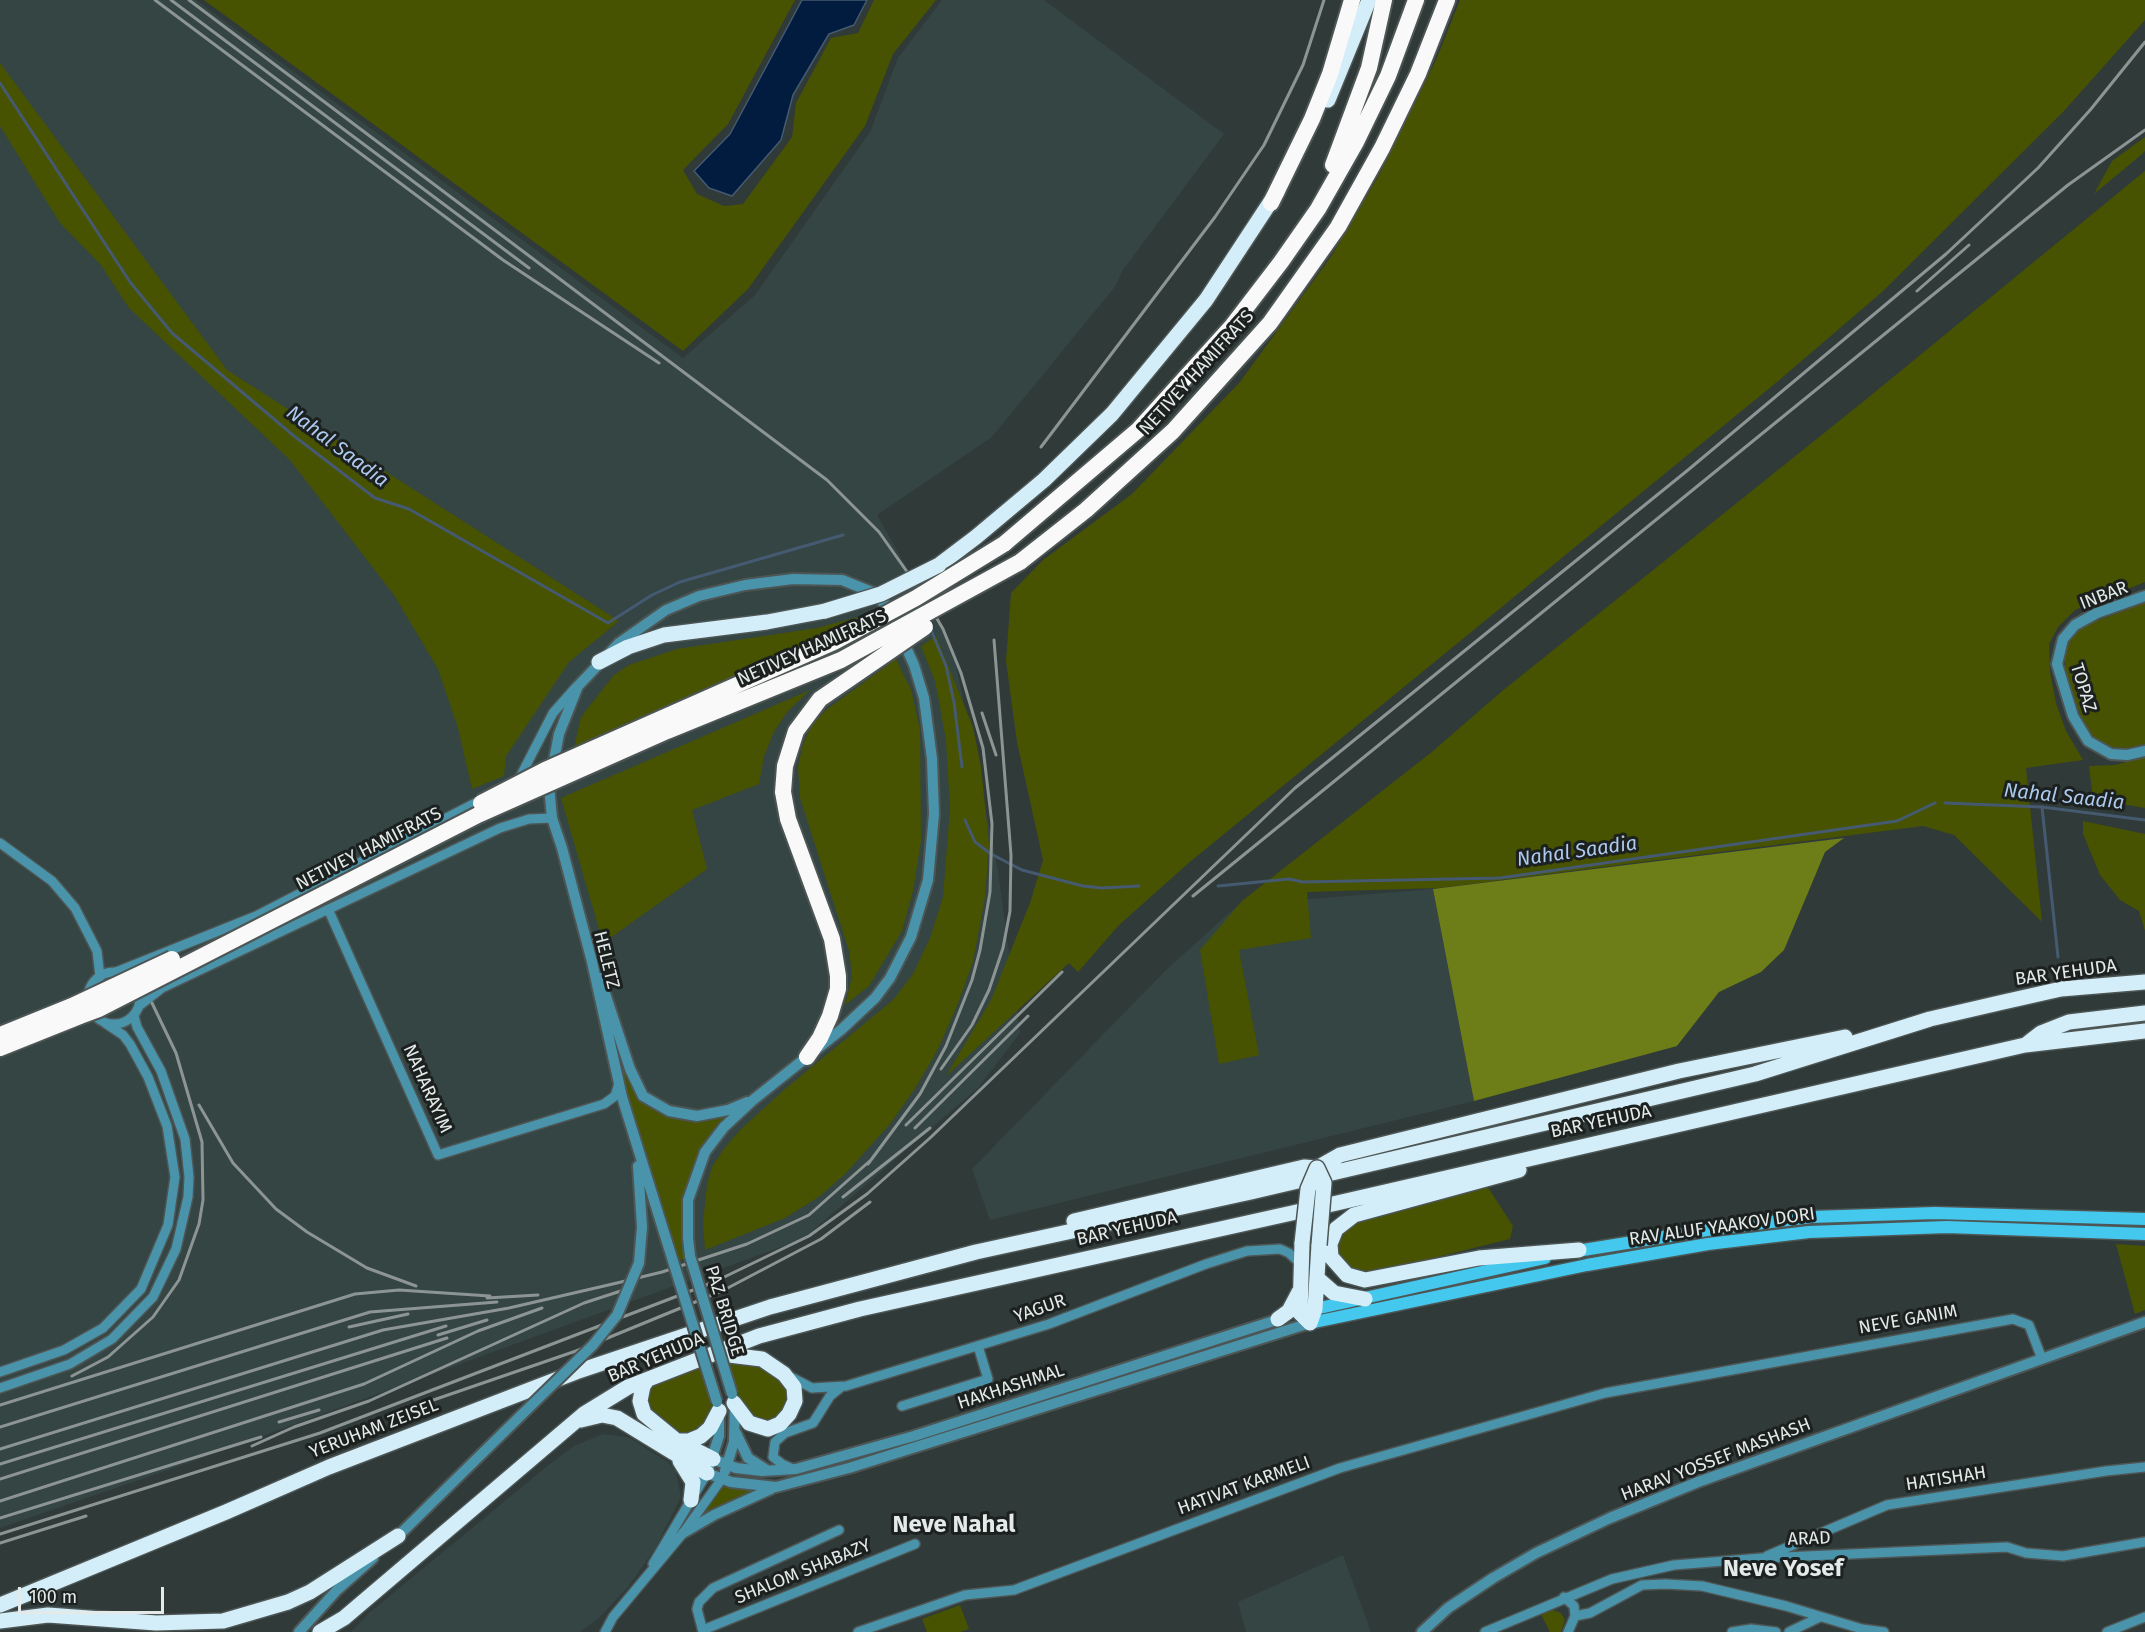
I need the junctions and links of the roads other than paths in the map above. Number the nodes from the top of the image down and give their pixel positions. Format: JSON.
{"nodes":[{"id":1,"x":1352,"y":0,"type":"edge"},
{"id":2,"x":1369,"y":0,"type":"edge"},
{"id":3,"x":1384,"y":0,"type":"edge"},
{"id":4,"x":1416,"y":0,"type":"edge"},
{"id":5,"x":1447,"y":0,"type":"edge"},
{"id":6,"x":1271,"y":203,"type":"junction"},
{"id":7,"x":1281,"y":262,"type":"junction"},
{"id":8,"x":1020,"y":562,"type":"junction"},
{"id":9,"x":2145,"y":597,"type":"edge"},
{"id":10,"x":599,"y":662,"type":"junction"},
{"id":11,"x":578,"y":686,"type":"junction"},
{"id":12,"x":2145,"y":751,"type":"edge"},
{"id":13,"x":552,"y":818,"type":"junction"},
{"id":14,"x":0,"y":843,"type":"edge"},
{"id":15,"x":329,"y":911,"type":"junction"},
{"id":16,"x":256,"y":916,"type":"junction"},
{"id":17,"x":592,"y":962,"type":"junction"},
{"id":18,"x":116,"y":972,"type":"junction"},
{"id":19,"x":100,"y":977,"type":"junction"},
{"id":20,"x":2145,"y":982,"type":"edge"},
{"id":21,"x":162,"y":988,"type":"junction"},
{"id":22,"x":140,"y":1006,"type":"junction"},
{"id":23,"x":76,"y":1011,"type":"junction"},
{"id":24,"x":2145,"y":1013,"type":"edge"},
{"id":25,"x":134,"y":1016,"type":"junction"},
{"id":26,"x":1930,"y":1019,"type":"junction"},
{"id":27,"x":105,"y":1023,"type":"junction"},
{"id":28,"x":2145,"y":1031,"type":"edge"},
{"id":29,"x":0,"y":1035,"type":"edge"},
{"id":30,"x":2025,"y":1045,"type":"junction"},
{"id":31,"x":0,"y":1047,"type":"edge"},
{"id":32,"x":807,"y":1057,"type":"junction"},
{"id":33,"x":618,"y":1078,"type":"junction"},
{"id":34,"x":753,"y":1100,"type":"junction"},
{"id":35,"x":604,"y":1104,"type":"junction"},
{"id":36,"x":626,"y":1110,"type":"junction"},
{"id":37,"x":1682,"y":1125,"type":"junction"},
{"id":38,"x":638,"y":1150,"type":"junction"},
{"id":39,"x":1317,"y":1168,"type":"junction"},
{"id":40,"x":2145,"y":1219,"type":"edge"},
{"id":41,"x":2145,"y":1234,"type":"edge"},
{"id":42,"x":667,"y":1242,"type":"joint"},
{"id":43,"x":1579,"y":1250,"type":"junction"},
{"id":44,"x":976,"y":1252,"type":"junction"},
{"id":45,"x":1301,"y":1264,"type":"junction"},
{"id":46,"x":1318,"y":1279,"type":"junction"},
{"id":47,"x":1300,"y":1289,"type":"junction"},
{"id":48,"x":1365,"y":1299,"type":"junction"},
{"id":49,"x":770,"y":1307,"type":"joint"},
{"id":50,"x":1308,"y":1315,"type":"junction"},
{"id":51,"x":1278,"y":1319,"type":"junction"},
{"id":52,"x":2145,"y":1322,"type":"edge"},
{"id":53,"x":978,"y":1346,"type":"junction"},
{"id":54,"x":712,"y":1355,"type":"junction"},
{"id":55,"x":2043,"y":1359,"type":"junction"},
{"id":56,"x":0,"y":1372,"type":"edge"},
{"id":57,"x":784,"y":1374,"type":"junction"},
{"id":58,"x":647,"y":1380,"type":"junction"},
{"id":59,"x":846,"y":1386,"type":"junction"},
{"id":60,"x":1648,"y":1386,"type":"joint"},
{"id":61,"x":0,"y":1388,"type":"edge"},
{"id":62,"x":733,"y":1399,"type":"junction"},
{"id":63,"x":902,"y":1406,"type":"dead end"},
{"id":64,"x":718,"y":1407,"type":"junction"},
{"id":65,"x":566,"y":1428,"type":"junction"},
{"id":66,"x":735,"y":1430,"type":"junction"},
{"id":67,"x":674,"y":1446,"type":"junction"},
{"id":68,"x":716,"y":1466,"type":"junction"},
{"id":69,"x":2145,"y":1467,"type":"edge"},
{"id":70,"x":796,"y":1469,"type":"junction"},
{"id":71,"x":773,"y":1472,"type":"junction"},
{"id":72,"x":722,"y":1480,"type":"junction"},
{"id":73,"x":776,"y":1487,"type":"junction"},
{"id":74,"x":691,"y":1500,"type":"junction"},
{"id":75,"x":839,"y":1530,"type":"dead end"},
{"id":76,"x":683,"y":1533,"type":"junction"},
{"id":77,"x":398,"y":1536,"type":"junction"},
{"id":78,"x":2145,"y":1542,"type":"edge"},
{"id":79,"x":915,"y":1544,"type":"dead end"},
{"id":80,"x":1762,"y":1558,"type":"junction"},
{"id":81,"x":634,"y":1594,"type":"junction"},
{"id":82,"x":1564,"y":1597,"type":"junction"},
{"id":83,"x":0,"y":1605,"type":"edge"},
{"id":84,"x":1575,"y":1616,"type":"junction"},
{"id":85,"x":1820,"y":1617,"type":"junction"},
{"id":86,"x":2145,"y":1617,"type":"edge"},
{"id":87,"x":344,"y":1618,"type":"junction"},
{"id":88,"x":0,"y":1621,"type":"edge"},
{"id":89,"x":703,"y":1631,"type":"edge"},
{"id":90,"x":299,"y":1632,"type":"edge"},
{"id":91,"x":320,"y":1632,"type":"edge"},
{"id":92,"x":330,"y":1632,"type":"edge"},
{"id":93,"x":605,"y":1632,"type":"edge"},
{"id":94,"x":858,"y":1632,"type":"edge"},
{"id":95,"x":1422,"y":1632,"type":"edge"},
{"id":96,"x":1485,"y":1632,"type":"edge"},
{"id":97,"x":1568,"y":1632,"type":"edge"},
{"id":98,"x":1732,"y":1632,"type":"edge"},
{"id":99,"x":1776,"y":1632,"type":"edge"},
{"id":100,"x":1789,"y":1632,"type":"edge"},
{"id":101,"x":1884,"y":1632,"type":"edge"},
{"id":102,"x":2108,"y":1632,"type":"edge"}],
"edges":[{"from":1,"to":6,"type":"highway"},
{"from":2,"to":6,"type":"highway"},
{"from":3,"to":7,"type":"highway"},
{"from":4,"to":7,"type":"highway","name":"NETIVEY HAMIFRATS"},
{"from":5,"to":8,"type":"highway","name":"NETIVEY HAMIFRATS"},
{"from":6,"to":10,"type":"highway","bridge":true},
{"from":7,"to":23,"type":"highway","name":"NETIVEY HAMIFRATS","bridge":true},
{"from":8,"to":23,"type":"highway","name":"NETIVEY HAMIFRATS","bridge":true},
{"from":8,"to":32,"type":"highway","bridge":true},
{"from":9,"to":12,"type":"street","name":"TOPAZ"},
{"from":10,"to":11,"type":"street","name":"HELETZ"},
{"from":10,"to":32,"type":"street","name":"HELETZ"},
{"from":11,"to":13,"type":"street","name":"HELETZ"},
{"from":11,"to":16,"type":"street"},
{"from":13,"to":15,"type":"street"},
{"from":13,"to":17,"type":"street","name":"HELETZ"},
{"from":14,"to":19,"type":"street"},
{"from":15,"to":21,"type":"street"},
{"from":15,"to":35,"type":"street","name":"NAHARAYIM"},
{"from":16,"to":18,"type":"street"},
{"from":16,"to":21,"type":"street"},
{"from":17,"to":33,"type":"street","name":"HELETZ"},
{"from":17,"to":34,"type":"street"},
{"from":18,"to":19,"type":"street"},
{"from":18,"to":22,"type":"street"},
{"from":19,"to":27,"type":"street"},
{"from":20,"to":26,"type":"highway","name":"BAR YEHUDA"},
{"from":21,"to":22,"type":"street"},
{"from":22,"to":25,"type":"street"},
{"from":23,"to":29,"type":"highway","name":"NETIVEY HAMIFRATS"},
{"from":23,"to":31,"type":"highway","name":"NETIVEY HAMIFRATS"},
{"from":24,"to":30,"type":"highway"},
{"from":25,"to":27,"type":"street"},
{"from":25,"to":61,"type":"street"},
{"from":26,"to":39,"type":"highway"},
{"from":26,"to":44,"type":"highway","name":"BAR YEHUDA"},
{"from":27,"to":56,"type":"street"},
{"from":28,"to":30,"type":"highway"},
{"from":30,"to":37,"type":"highway","name":"BAR YEHUDA"},
{"from":32,"to":34,"type":"street","name":"HELETZ"},
{"from":33,"to":35,"type":"street"},
{"from":33,"to":36,"type":"street","name":"HELETZ"},
{"from":34,"to":62,"type":"street","name":"PAZ BRIDGE","bridge":true},
{"from":35,"to":36,"type":"street"},
{"from":36,"to":38,"type":"street","name":"HELETZ"},
{"from":37,"to":43,"type":"highway"},
{"from":37,"to":54,"type":"highway","name":"BAR YEHUDA"},
{"from":38,"to":42,"type":"street","name":"HELETZ"},
{"from":38,"to":77,"type":"street","bridge":true},
{"from":39,"to":44,"type":"highway"},
{"from":39,"to":45,"type":"highway","bridge":true},
{"from":39,"to":46,"type":"highway","bridge":true},
{"from":40,"to":43,"type":"main road","name":"RAV ALUF YAAKOV DORI"},
{"from":41,"to":50,"type":"main road","name":"RAV ALUF YAAKOV DORI"},
{"from":42,"to":64,"type":"street","name":"PAZ BRIDGE","bridge":true},
{"from":43,"to":48,"type":"main road","name":"RAV ALUF YAAKOV DORI"},
{"from":44,"to":49,"type":"highway","name":"BAR YEHUDA"},
{"from":45,"to":47,"type":"highway"},
{"from":45,"to":53,"type":"street","name":"YAGUR"},
{"from":46,"to":48,"type":"highway"},
{"from":46,"to":50,"type":"highway"},
{"from":47,"to":50,"type":"highway"},
{"from":47,"to":51,"type":"highway"},
{"from":48,"to":50,"type":"main road","name":"RAV ALUF YAAKOV DORI"},
{"from":49,"to":83,"type":"highway","name":"YERUHAM ZEISEL"},
{"from":50,"to":51,"type":"street","name":"HAKHASHMAL"},
{"from":50,"to":73,"type":"street","name":"HAKHASHMAL"},
{"from":51,"to":70,"type":"street","name":"HAKHASHMAL"},
{"from":52,"to":55,"type":"street"},
{"from":53,"to":59,"type":"street","name":"YAGUR"},
{"from":53,"to":63,"type":"street"},
{"from":54,"to":57,"type":"highway"},
{"from":54,"to":58,"type":"highway","name":"BAR YEHUDA"},
{"from":55,"to":60,"type":"street","name":"NEVE GANIM"},
{"from":55,"to":95,"type":"street","name":"HARAV YOSSEF MASHASH"},
{"from":57,"to":59,"type":"street","name":"YAGUR"},
{"from":57,"to":62,"type":"highway"},
{"from":58,"to":65,"type":"highway","name":"BAR YEHUDA"},
{"from":58,"to":67,"type":"highway"},
{"from":59,"to":70,"type":"street"},
{"from":60,"to":94,"type":"street","name":"HATIVAT KARMELI"},
{"from":62,"to":66,"type":"street"},
{"from":64,"to":67,"type":"highway"},
{"from":64,"to":68,"type":"street"},
{"from":65,"to":67,"type":"highway"},
{"from":65,"to":87,"type":"highway","name":"BAR YEHUDA"},
{"from":66,"to":68,"type":"street"},
{"from":66,"to":71,"type":"street"},
{"from":67,"to":68,"type":"highway"},
{"from":67,"to":74,"type":"highway"},
{"from":68,"to":71,"type":"street","name":"HAKHASHMAL"},
{"from":68,"to":72,"type":"street","name":"HAKHASHMAL"},
{"from":68,"to":72,"type":"street"},
{"from":68,"to":74,"type":"street"},
{"from":69,"to":80,"type":"street","name":"HATISHAH"},
{"from":70,"to":71,"type":"street","name":"HAKHASHMAL"},
{"from":72,"to":73,"type":"street","name":"HAKHASHMAL"},
{"from":72,"to":76,"type":"street"},
{"from":73,"to":76,"type":"street"},
{"from":74,"to":81,"type":"street"},
{"from":75,"to":89,"type":"street"},
{"from":76,"to":81,"type":"street"},
{"from":77,"to":88,"type":"highway"},
{"from":77,"to":90,"type":"street"},
{"from":78,"to":80,"type":"street","name":"ARAD"},
{"from":79,"to":89,"type":"street","name":"SHALOM SHABAZY"},
{"from":80,"to":82,"type":"street","name":"ARAD"},
{"from":81,"to":93,"type":"street"},
{"from":82,"to":84,"type":"street"},
{"from":82,"to":96,"type":"street","name":"ARAD"},
{"from":84,"to":85,"type":"street"},
{"from":84,"to":97,"type":"street"},
{"from":85,"to":100,"type":"street"},
{"from":85,"to":101,"type":"street"},
{"from":86,"to":102,"type":"street"},
{"from":87,"to":91,"type":"highway","name":"BAR YEHUDA"},
{"from":87,"to":92,"type":"street"},
{"from":98,"to":99,"type":"street"}]}
